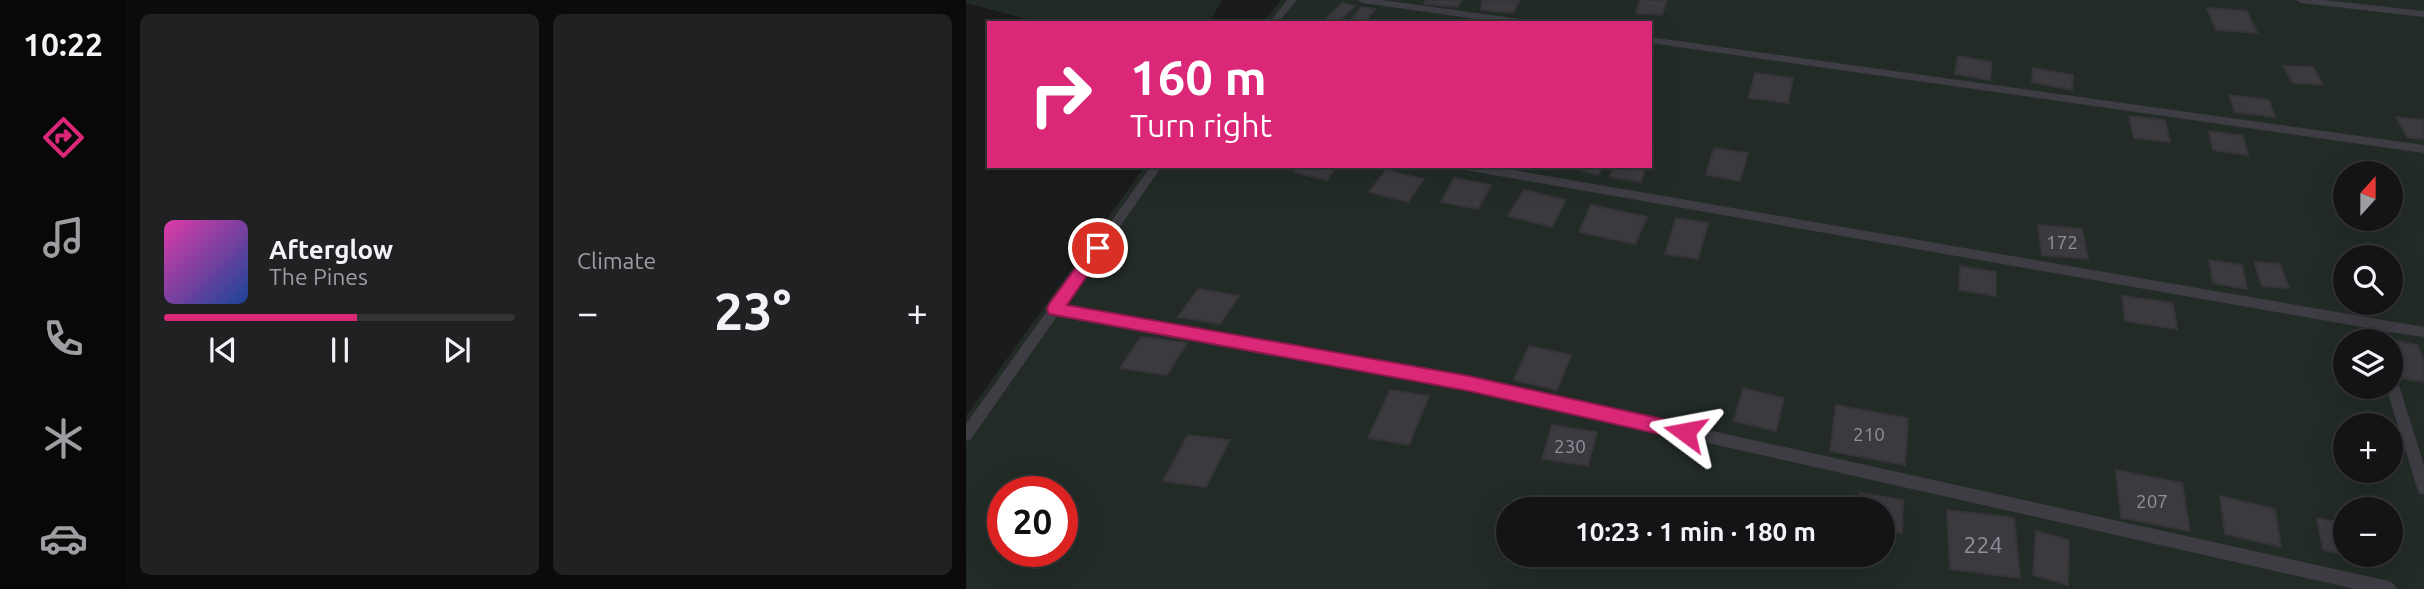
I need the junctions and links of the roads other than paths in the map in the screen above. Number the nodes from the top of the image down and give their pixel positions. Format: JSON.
{"nodes":[{"id":1,"x":1292,"y":0,"type":"edge"},
{"id":2,"x":1362,"y":0,"type":"edge"},
{"id":3,"x":2301,"y":0,"type":"edge"},
{"id":4,"x":2424,"y":14,"type":"edge"},
{"id":5,"x":1275,"y":21,"type":"edge"},
{"id":6,"x":1513,"y":21,"type":"edge"},
{"id":7,"x":1652,"y":40,"type":"edge"},
{"id":8,"x":2424,"y":149,"type":"edge"},
{"id":9,"x":1156,"y":168,"type":"edge"},
{"id":10,"x":1476,"y":168,"type":"edge"},
{"id":11,"x":1055,"y":309,"type":"junction"},
{"id":12,"x":2373,"y":324,"type":"junction"},
{"id":13,"x":2375,"y":329,"type":"edge"},
{"id":14,"x":2424,"y":332,"type":"edge"},
{"id":15,"x":2396,"y":399,"type":"edge"},
{"id":16,"x":966,"y":435,"type":"edge"},
{"id":17,"x":2424,"y":488,"type":"edge"},
{"id":18,"x":2389,"y":589,"type":"edge"}],
"edges":[{"from":1,"to":5,"type":"lane"},
{"from":2,"to":6,"type":"lane"},
{"from":3,"to":4,"type":"lane"},
{"from":7,"to":8,"type":"lane"},
{"from":9,"to":11,"type":"lane"},
{"from":10,"to":12,"type":"lane"},
{"from":11,"to":16,"type":"lane"},
{"from":11,"to":18,"type":"lane"},
{"from":12,"to":13,"type":"lane"},
{"from":12,"to":14,"type":"lane"},
{"from":15,"to":17,"type":"lane"}]}
